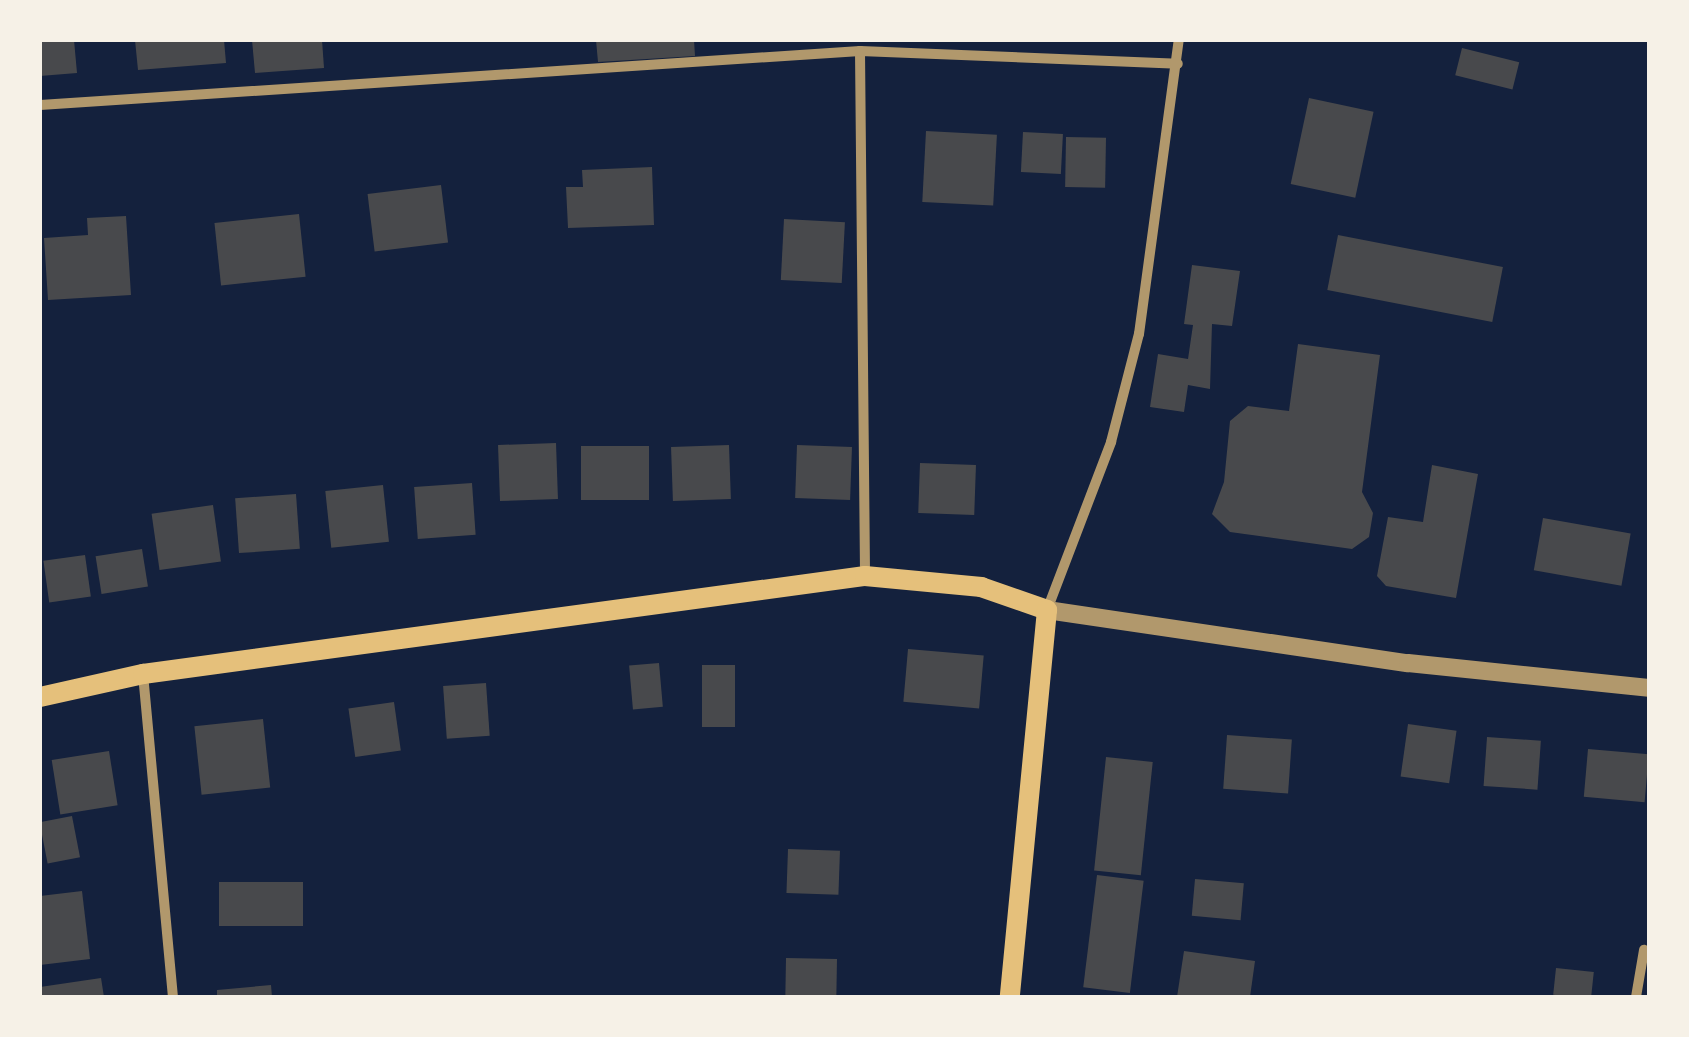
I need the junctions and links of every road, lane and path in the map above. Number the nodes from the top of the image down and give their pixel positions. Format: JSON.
{"nodes":[{"id":1,"x":1179,"y":40,"type":"edge"},
{"id":2,"x":860,"y":51,"type":"junction"},
{"id":3,"x":1178,"y":64,"type":"junction"},
{"id":4,"x":40,"y":105,"type":"edge"},
{"id":5,"x":865,"y":576,"type":"junction"},
{"id":6,"x":1047,"y":610,"type":"junction"},
{"id":7,"x":143,"y":674,"type":"junction"},
{"id":8,"x":1649,"y":688,"type":"edge"},
{"id":9,"x":40,"y":697,"type":"edge"},
{"id":10,"x":1644,"y":950,"type":"dead end"},
{"id":11,"x":173,"y":997,"type":"edge"},
{"id":12,"x":1010,"y":997,"type":"edge"},
{"id":13,"x":1636,"y":997,"type":"edge"}],
"edges":[{"from":1,"to":3,"type":"street"},
{"from":2,"to":3,"type":"street"},
{"from":2,"to":4,"type":"street"},
{"from":2,"to":5,"type":"street"},
{"from":3,"to":6,"type":"street"},
{"from":5,"to":6,"type":"main road"},
{"from":5,"to":7,"type":"main road"},
{"from":6,"to":8,"type":"street"},
{"from":6,"to":12,"type":"main road"},
{"from":7,"to":9,"type":"main road"},
{"from":7,"to":11,"type":"street"},
{"from":10,"to":13,"type":"street"}]}
